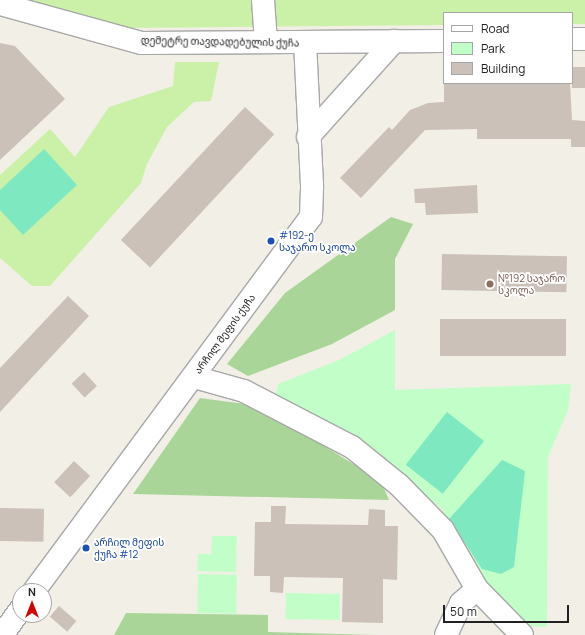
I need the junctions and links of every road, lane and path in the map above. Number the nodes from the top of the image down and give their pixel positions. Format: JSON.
{"nodes":[{"id":1,"x":264,"y":0,"type":"edge"},
{"id":2,"x":0,"y":4,"type":"edge"},
{"id":3,"x":573,"y":39,"type":"edge"},
{"id":4,"x":585,"y":39,"type":"edge"},
{"id":5,"x":394,"y":41,"type":"junction"},
{"id":6,"x":443,"y":41,"type":"edge"},
{"id":7,"x":266,"y":42,"type":"junction"},
{"id":8,"x":305,"y":42,"type":"junction"},
{"id":9,"x":308,"y":137,"type":"junction"},
{"id":10,"x":194,"y":377,"type":"junction"},
{"id":11,"x":40,"y":583,"type":"edge"},
{"id":12,"x":477,"y":589,"type":"junction"},
{"id":13,"x":12,"y":621,"type":"edge"},
{"id":14,"x":2,"y":635,"type":"edge"},
{"id":15,"x":446,"y":635,"type":"edge"},
{"id":16,"x":522,"y":635,"type":"edge"}],
"edges":[{"from":1,"to":7,"type":"street"},
{"from":2,"to":7,"type":"street","name":"დემეტრე თავდადებულის ქუჩა"},
{"from":3,"to":4,"type":"street"},
{"from":5,"to":6,"type":"street","name":"დემეტრე თავდადებულის ქუჩა"},
{"from":5,"to":8,"type":"street","name":"დემეტრე თავდადებულის ქუჩა"},
{"from":5,"to":9,"type":"street"},
{"from":7,"to":8,"type":"street","name":"დემეტრე თავდადებულის ქუჩა"},
{"from":8,"to":9,"type":"street","name":"არჩილ მეფის ქუჩა"},
{"from":9,"to":10,"type":"street","name":"არჩილ მეფის ქუჩა"},
{"from":10,"to":11,"type":"street","name":"არჩილ მეფის ქუჩა"},
{"from":10,"to":12,"type":"street"},
{"from":12,"to":15,"type":"street"},
{"from":12,"to":16,"type":"street"},
{"from":13,"to":14,"type":"street"}]}
